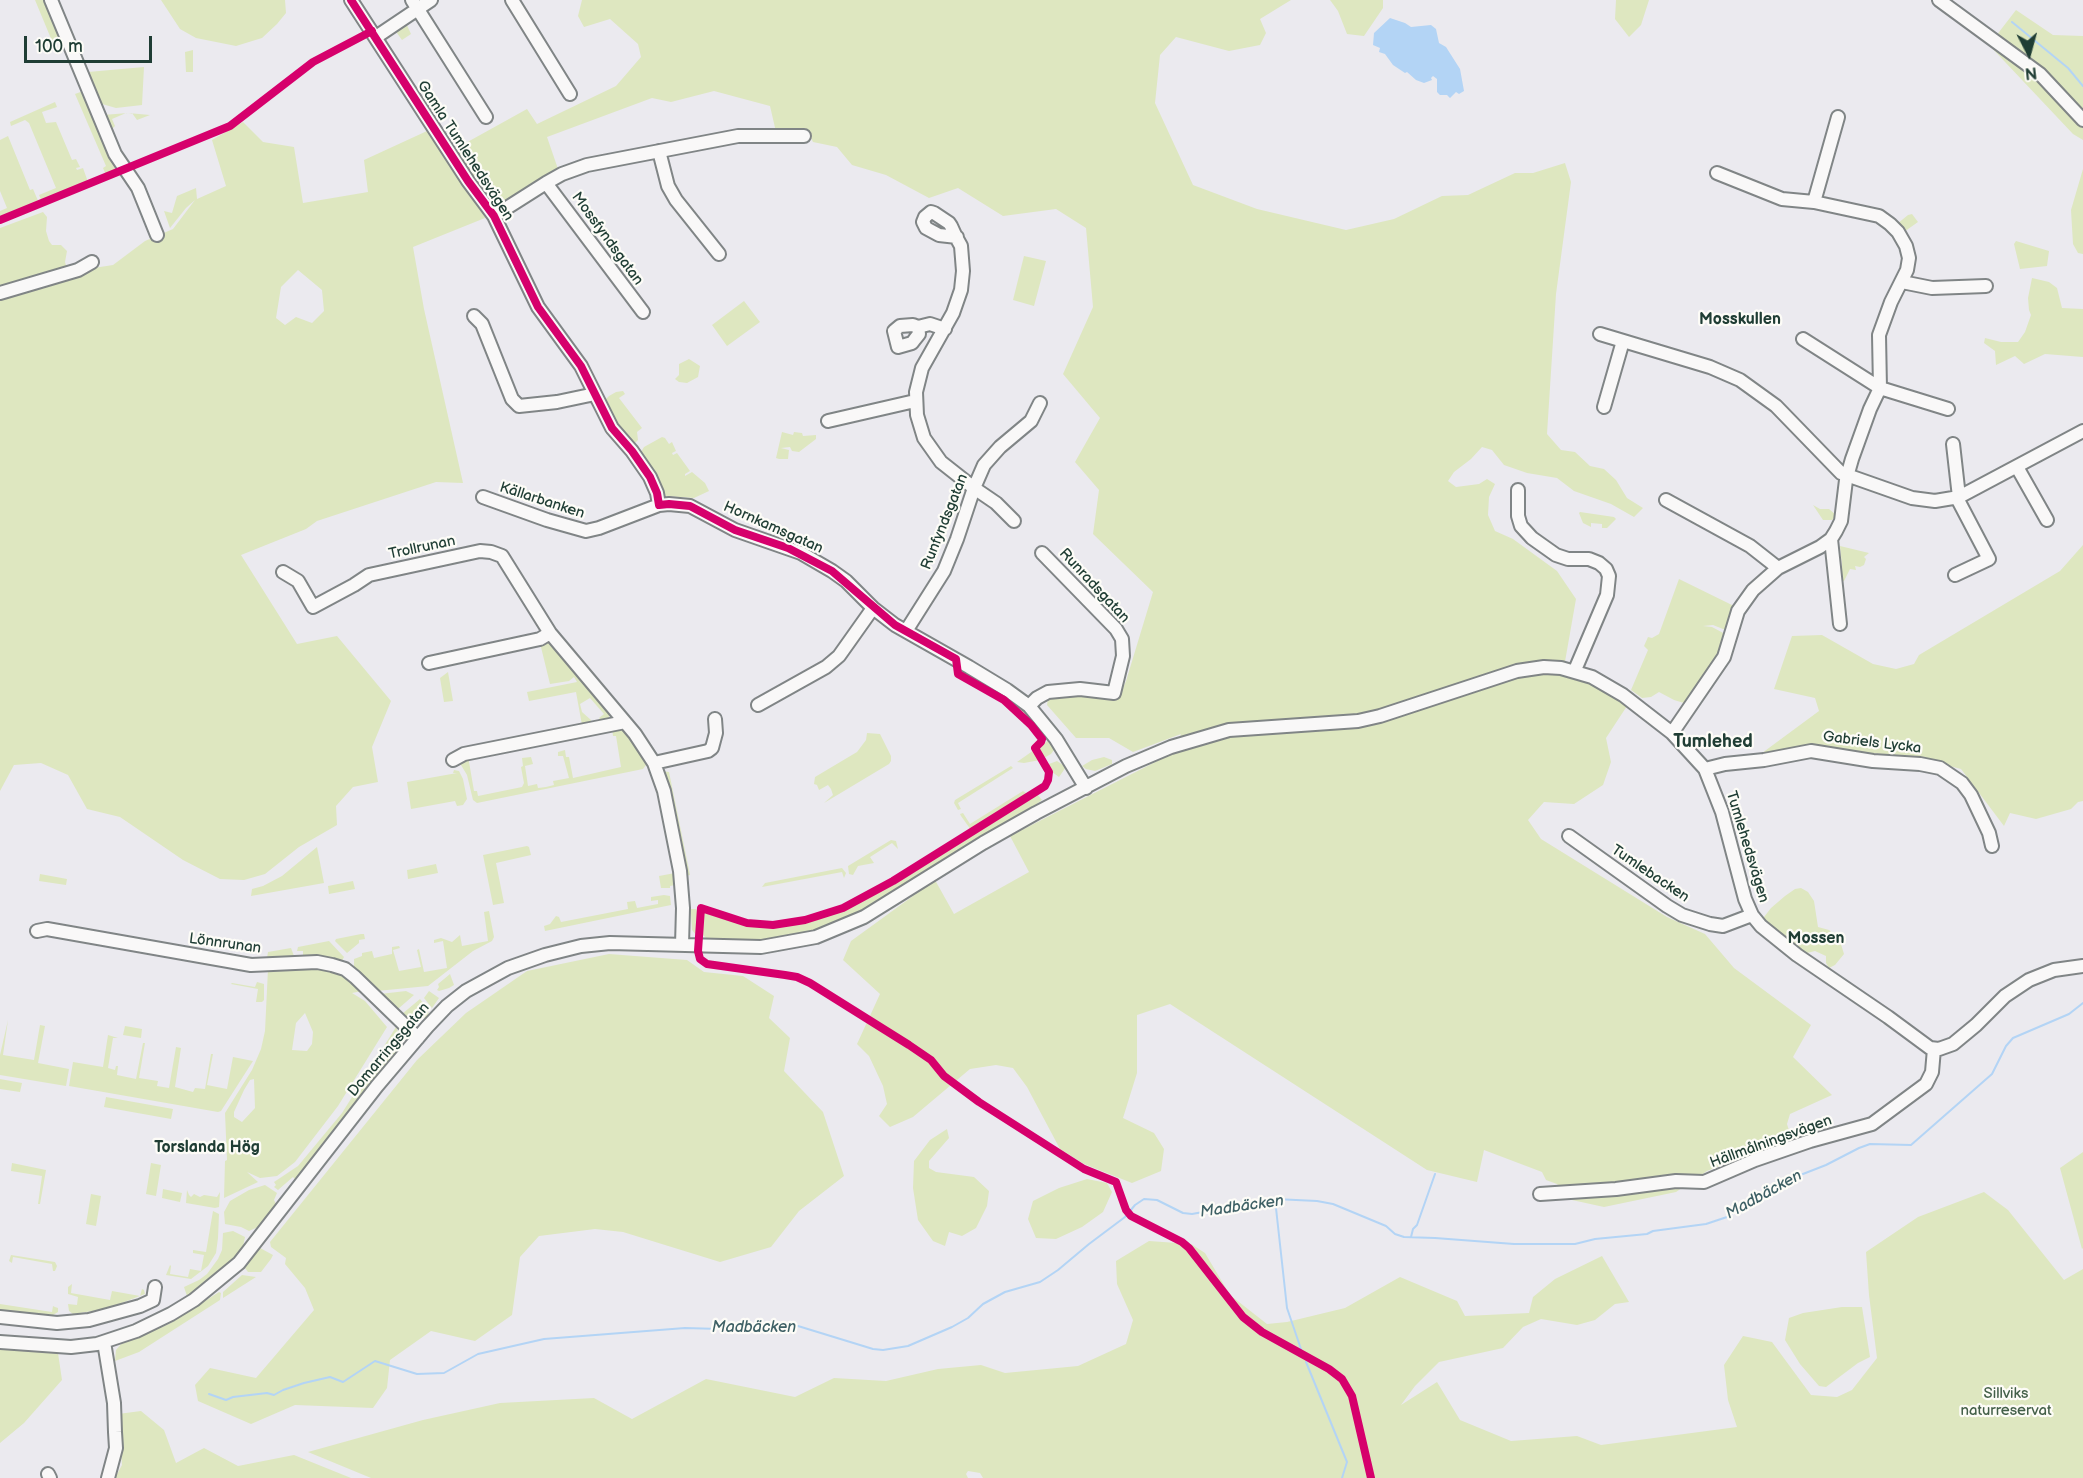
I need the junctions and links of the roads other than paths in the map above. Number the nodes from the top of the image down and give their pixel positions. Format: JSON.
{"nodes":[{"id":1,"x":51,"y":0,"type":"edge"},
{"id":2,"x":351,"y":0,"type":"edge"},
{"id":3,"x":431,"y":0,"type":"edge"},
{"id":4,"x":512,"y":0,"type":"edge"},
{"id":5,"x":1939,"y":0,"type":"edge"},
{"id":6,"x":415,"y":4,"type":"edge"},
{"id":7,"x":376,"y":37,"type":"junction"},
{"id":8,"x":570,"y":94,"type":"dead end"},
{"id":9,"x":486,"y":117,"type":"dead end"},
{"id":10,"x":1838,"y":117,"type":"dead end"},
{"id":11,"x":2083,"y":120,"type":"edge"},
{"id":12,"x":804,"y":135,"type":"dead end"},
{"id":13,"x":659,"y":151,"type":"junction"},
{"id":14,"x":1717,"y":173,"type":"dead end"},
{"id":15,"x":546,"y":183,"type":"junction"},
{"id":16,"x":1814,"y":202,"type":"junction"},
{"id":17,"x":494,"y":216,"type":"junction"},
{"id":18,"x":157,"y":236,"type":"dead end"},
{"id":19,"x":957,"y":237,"type":"dead end"},
{"id":20,"x":719,"y":254,"type":"dead end"},
{"id":21,"x":92,"y":262,"type":"dead end"},
{"id":22,"x":1902,"y":282,"type":"junction"},
{"id":23,"x":1986,"y":286,"type":"dead end"},
{"id":24,"x":0,"y":293,"type":"edge"},
{"id":25,"x":643,"y":312,"type":"dead end"},
{"id":26,"x":474,"y":316,"type":"dead end"},
{"id":27,"x":918,"y":327,"type":"dead end"},
{"id":28,"x":945,"y":329,"type":"junction"},
{"id":29,"x":1600,"y":334,"type":"dead end"},
{"id":30,"x":1803,"y":339,"type":"dead end"},
{"id":31,"x":1623,"y":342,"type":"junction"},
{"id":32,"x":1880,"y":388,"type":"junction"},
{"id":33,"x":595,"y":393,"type":"junction"},
{"id":34,"x":915,"y":401,"type":"junction"},
{"id":35,"x":1040,"y":403,"type":"dead end"},
{"id":36,"x":1604,"y":407,"type":"dead end"},
{"id":37,"x":1948,"y":409,"type":"dead end"},
{"id":38,"x":828,"y":422,"type":"dead end"},
{"id":39,"x":2083,"y":431,"type":"edge"},
{"id":40,"x":1953,"y":444,"type":"dead end"},
{"id":41,"x":2017,"y":467,"type":"junction"},
{"id":42,"x":1847,"y":475,"type":"junction"},
{"id":43,"x":974,"y":488,"type":"junction"},
{"id":44,"x":1518,"y":490,"type":"dead end"},
{"id":45,"x":483,"y":497,"type":"dead end"},
{"id":46,"x":1958,"y":498,"type":"junction"},
{"id":47,"x":1666,"y":500,"type":"dead end"},
{"id":48,"x":658,"y":505,"type":"junction"},
{"id":49,"x":2047,"y":520,"type":"dead end"},
{"id":50,"x":1014,"y":521,"type":"dead end"},
{"id":51,"x":1831,"y":539,"type":"junction"},
{"id":52,"x":1042,"y":553,"type":"dead end"},
{"id":53,"x":1778,"y":568,"type":"junction"},
{"id":54,"x":283,"y":572,"type":"dead end"},
{"id":55,"x":1955,"y":575,"type":"dead end"},
{"id":56,"x":873,"y":608,"type":"junction"},
{"id":57,"x":1840,"y":624,"type":"dead end"},
{"id":58,"x":906,"y":631,"type":"junction"},
{"id":59,"x":550,"y":633,"type":"junction"},
{"id":60,"x":429,"y":663,"type":"dead end"},
{"id":61,"x":1575,"y":670,"type":"junction"},
{"id":62,"x":758,"y":705,"type":"dead end"},
{"id":63,"x":1029,"y":706,"type":"junction"},
{"id":64,"x":715,"y":719,"type":"dead end"},
{"id":65,"x":625,"y":722,"type":"junction"},
{"id":66,"x":1672,"y":733,"type":"junction"},
{"id":67,"x":453,"y":760,"type":"dead end"},
{"id":68,"x":654,"y":763,"type":"junction"},
{"id":69,"x":1126,"y":766,"type":"joint"},
{"id":70,"x":1705,"y":769,"type":"junction"},
{"id":71,"x":1086,"y":788,"type":"junction"},
{"id":72,"x":1569,"y":836,"type":"dead end"},
{"id":73,"x":1992,"y":846,"type":"dead end"},
{"id":74,"x":1752,"y":915,"type":"junction"},
{"id":75,"x":37,"y":931,"type":"dead end"},
{"id":76,"x":682,"y":945,"type":"junction"},
{"id":77,"x":2083,"y":966,"type":"edge"},
{"id":78,"x":418,"y":1038,"type":"junction"},
{"id":79,"x":1934,"y":1049,"type":"junction"},
{"id":80,"x":1540,"y":1194,"type":"dead end"},
{"id":81,"x":155,"y":1287,"type":"dead end"},
{"id":82,"x":0,"y":1317,"type":"edge"},
{"id":83,"x":0,"y":1342,"type":"edge"},
{"id":84,"x":104,"y":1342,"type":"junction"},
{"id":85,"x":108,"y":1478,"type":"edge"}],
"edges":[{"from":1,"to":18,"type":"street"},
{"from":2,"to":7,"type":"street","name":"Gamla Tumlehedsvägen"},
{"from":3,"to":6,"type":"street"},
{"from":4,"to":8,"type":"street"},
{"from":5,"to":11,"type":"street"},
{"from":6,"to":7,"type":"street"},
{"from":6,"to":9,"type":"street"},
{"from":7,"to":17,"type":"street","name":"Gamla Tumlehedsvägen"},
{"from":10,"to":16,"type":"street"},
{"from":12,"to":13,"type":"street","name":"Mossfyndsgatan"},
{"from":13,"to":15,"type":"street","name":"Mossfyndsgatan"},
{"from":13,"to":20,"type":"street"},
{"from":14,"to":16,"type":"street"},
{"from":15,"to":17,"type":"street","name":"Mossfyndsgatan"},
{"from":15,"to":25,"type":"street","name":"Mossfyndsgatan"},
{"from":16,"to":22,"type":"street"},
{"from":17,"to":33,"type":"street","name":"Gamla Tumlehedsvägen"},
{"from":19,"to":28,"type":"street"},
{"from":21,"to":24,"type":"street"},
{"from":22,"to":23,"type":"street"},
{"from":22,"to":32,"type":"street"},
{"from":26,"to":33,"type":"street"},
{"from":27,"to":28,"type":"street"},
{"from":28,"to":34,"type":"street"},
{"from":29,"to":31,"type":"street"},
{"from":30,"to":32,"type":"street"},
{"from":31,"to":36,"type":"street"},
{"from":31,"to":42,"type":"street"},
{"from":32,"to":37,"type":"street"},
{"from":32,"to":42,"type":"street"},
{"from":33,"to":48,"type":"street","name":"Gamla Tumlehedsvägen"},
{"from":34,"to":38,"type":"street"},
{"from":34,"to":43,"type":"street"},
{"from":35,"to":43,"type":"street","name":"Runfyndsgatan"},
{"from":39,"to":41,"type":"street"},
{"from":40,"to":46,"type":"street"},
{"from":41,"to":46,"type":"street"},
{"from":41,"to":49,"type":"street"},
{"from":42,"to":46,"type":"street"},
{"from":42,"to":51,"type":"street"},
{"from":43,"to":50,"type":"street"},
{"from":43,"to":58,"type":"street","name":"Runfyndsgatan"},
{"from":44,"to":61,"type":"street"},
{"from":45,"to":48,"type":"street","name":"Källarbanken"},
{"from":46,"to":55,"type":"street"},
{"from":47,"to":53,"type":"street"},
{"from":48,"to":56,"type":"street","name":"Hornkamsgatan"},
{"from":51,"to":53,"type":"street"},
{"from":51,"to":57,"type":"street"},
{"from":52,"to":63,"type":"street","name":"Runradsgatan"},
{"from":53,"to":66,"type":"street"},
{"from":54,"to":59,"type":"street","name":"Trollrunan"},
{"from":56,"to":58,"type":"street","name":"Hornkamsgatan"},
{"from":56,"to":62,"type":"street"},
{"from":58,"to":63,"type":"street","name":"Hornkamsgatan"},
{"from":59,"to":60,"type":"street"},
{"from":59,"to":65,"type":"street","name":"Trollrunan"},
{"from":61,"to":66,"type":"street","name":"Tumlehedsvägen"},
{"from":61,"to":69,"type":"street","name":"Tumlehedsvägen"},
{"from":63,"to":71,"type":"street","name":"Hornkamsgatan"},
{"from":64,"to":68,"type":"street"},
{"from":65,"to":67,"type":"street"},
{"from":65,"to":68,"type":"street","name":"Trollrunan"},
{"from":66,"to":70,"type":"street","name":"Tumlehedsvägen"},
{"from":68,"to":76,"type":"street","name":"Trollrunan"},
{"from":69,"to":71,"type":"street","name":"Domarringsgatan"},
{"from":70,"to":73,"type":"street","name":"Gabriels Lycka"},
{"from":70,"to":74,"type":"street","name":"Tumlehedsvägen"},
{"from":71,"to":76,"type":"street","name":"Domarringsgatan"},
{"from":72,"to":74,"type":"street","name":"Tumlebacken"},
{"from":74,"to":79,"type":"street","name":"Tumlehedsvägen"},
{"from":75,"to":78,"type":"street","name":"Lönnrunan"},
{"from":76,"to":78,"type":"street","name":"Domarringsgatan"},
{"from":77,"to":79,"type":"street"},
{"from":78,"to":84,"type":"street","name":"Domarringsgatan"},
{"from":79,"to":80,"type":"street","name":"Hällmålningsvägen"},
{"from":81,"to":82,"type":"street"},
{"from":83,"to":84,"type":"street","name":"Domarringsgatan"},
{"from":84,"to":85,"type":"street"}]}
